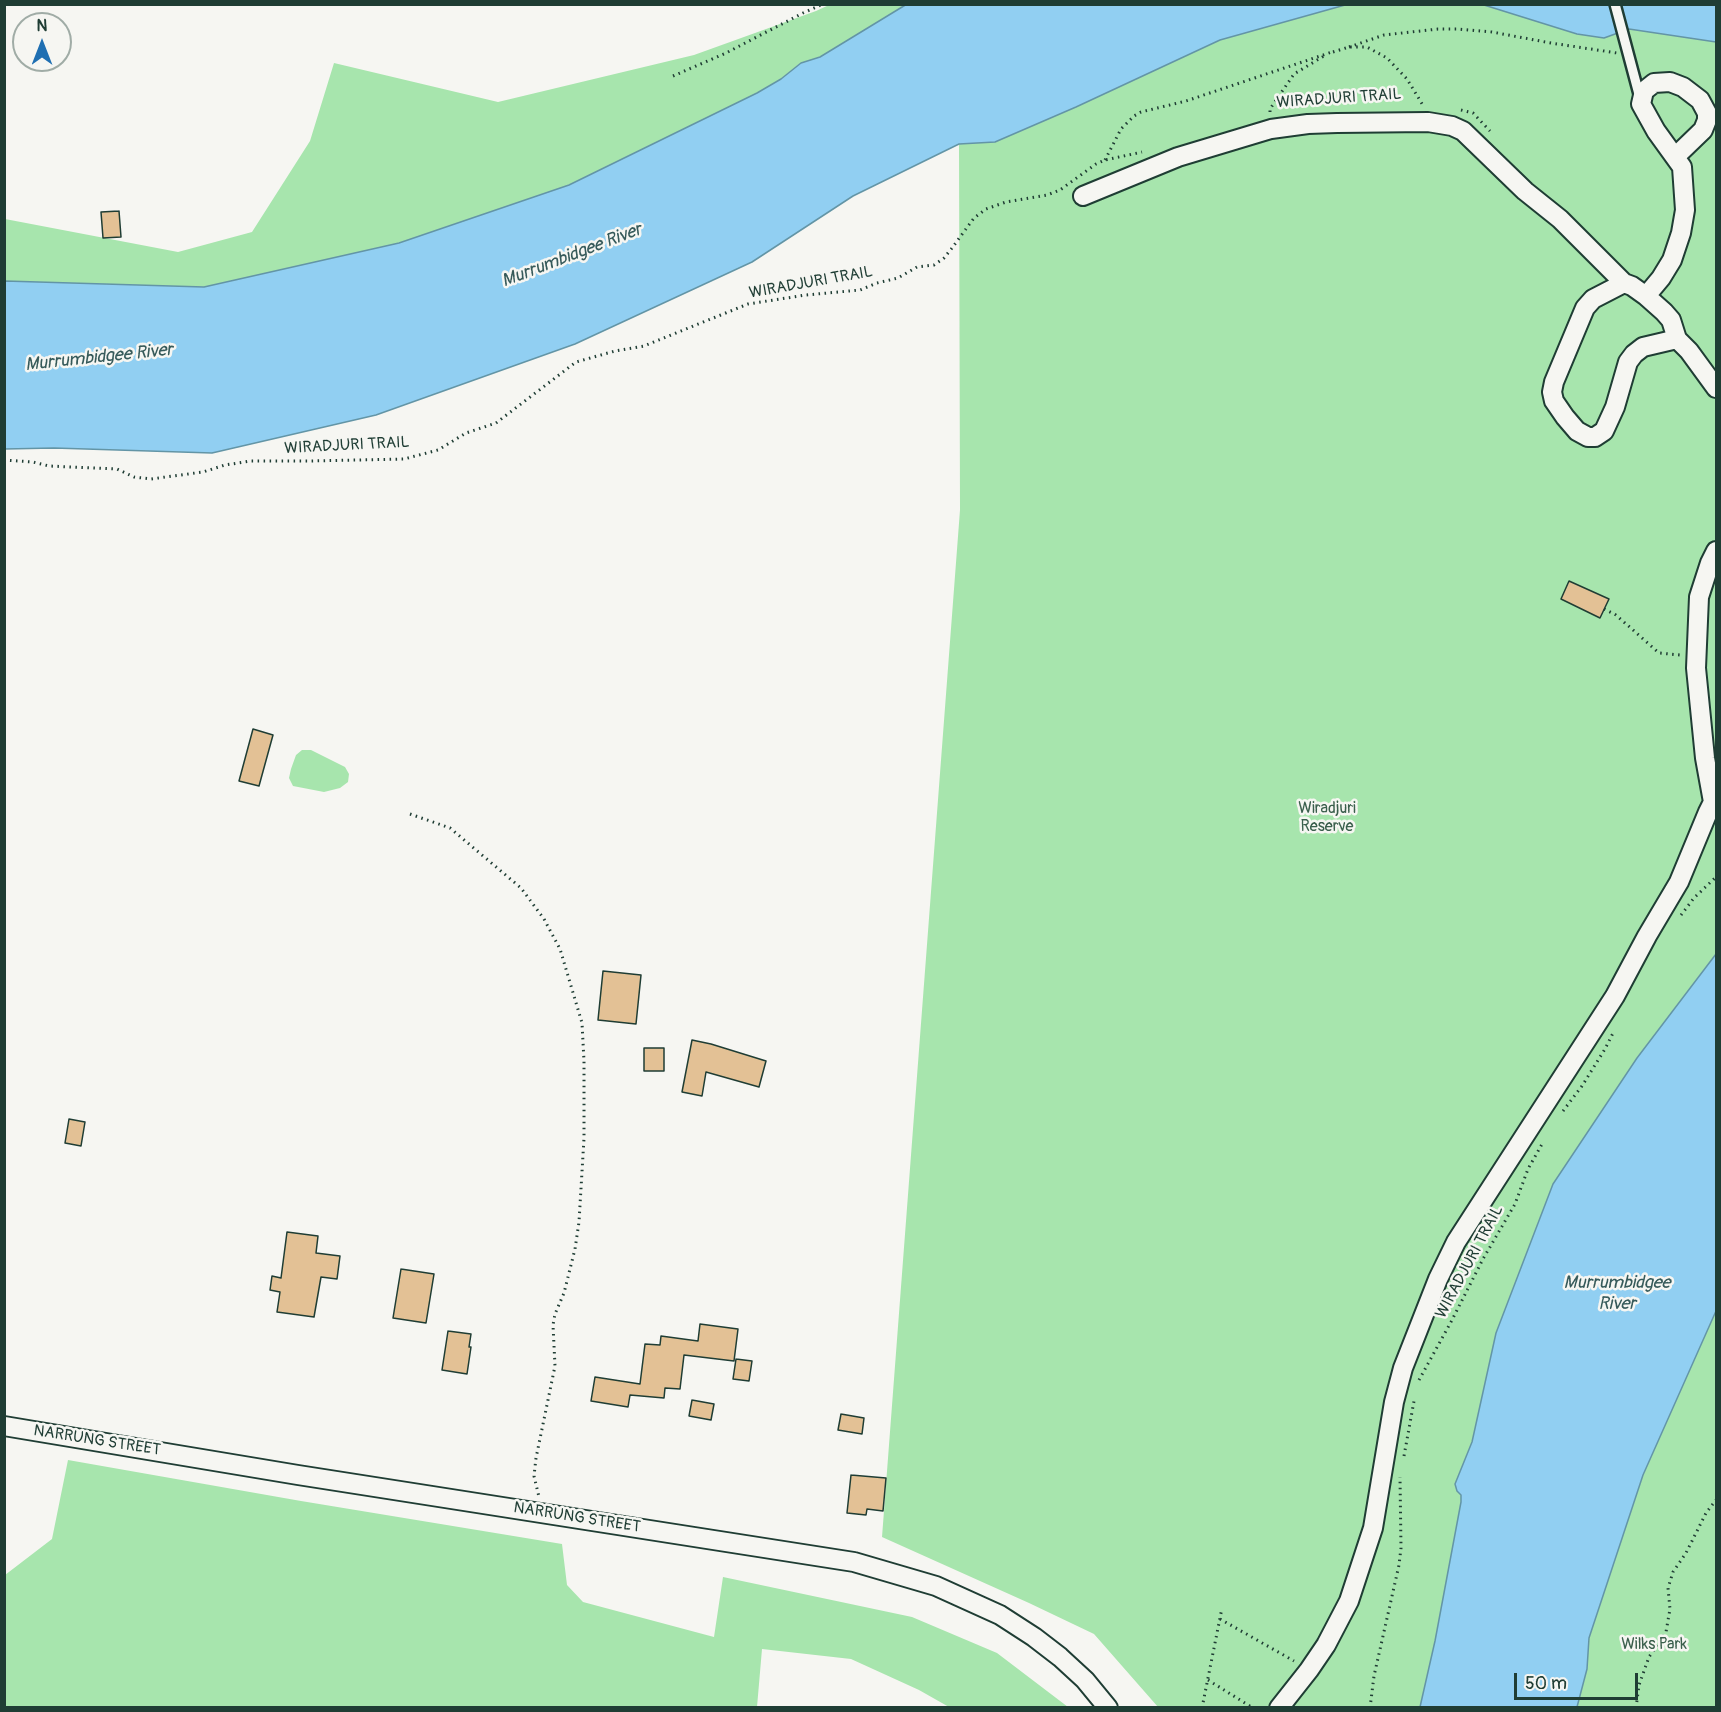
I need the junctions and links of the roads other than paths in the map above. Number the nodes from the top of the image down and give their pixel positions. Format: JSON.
{"nodes":[{"id":1,"x":1615,"y":4,"type":"edge"},
{"id":2,"x":1641,"y":104,"type":"junction"},
{"id":3,"x":1675,"y":157,"type":"junction"},
{"id":4,"x":1083,"y":196,"type":"dead end"},
{"id":5,"x":1624,"y":283,"type":"junction"},
{"id":6,"x":1646,"y":296,"type":"junction"},
{"id":7,"x":1677,"y":339,"type":"junction"},
{"id":8,"x":1716,"y":388,"type":"edge"},
{"id":9,"x":1716,"y":551,"type":"edge"},
{"id":10,"x":1715,"y":799,"type":"edge"},
{"id":11,"x":4,"y":1426,"type":"edge"},
{"id":12,"x":1108,"y":1707,"type":"edge"},
{"id":13,"x":1279,"y":1707,"type":"edge"}],
"edges":[{"from":1,"to":2,"type":"lane"},
{"from":2,"to":3,"type":"street"},
{"from":2,"to":3,"type":"street"},
{"from":3,"to":6,"type":"street"},
{"from":4,"to":5,"type":"street"},
{"from":5,"to":6,"type":"street"},
{"from":5,"to":7,"type":"street"},
{"from":6,"to":7,"type":"street"},
{"from":7,"to":8,"type":"street"},
{"from":9,"to":10,"type":"street"},
{"from":10,"to":13,"type":"street"},
{"from":11,"to":12,"type":"street","name":"NARRUNG STREET"}]}
